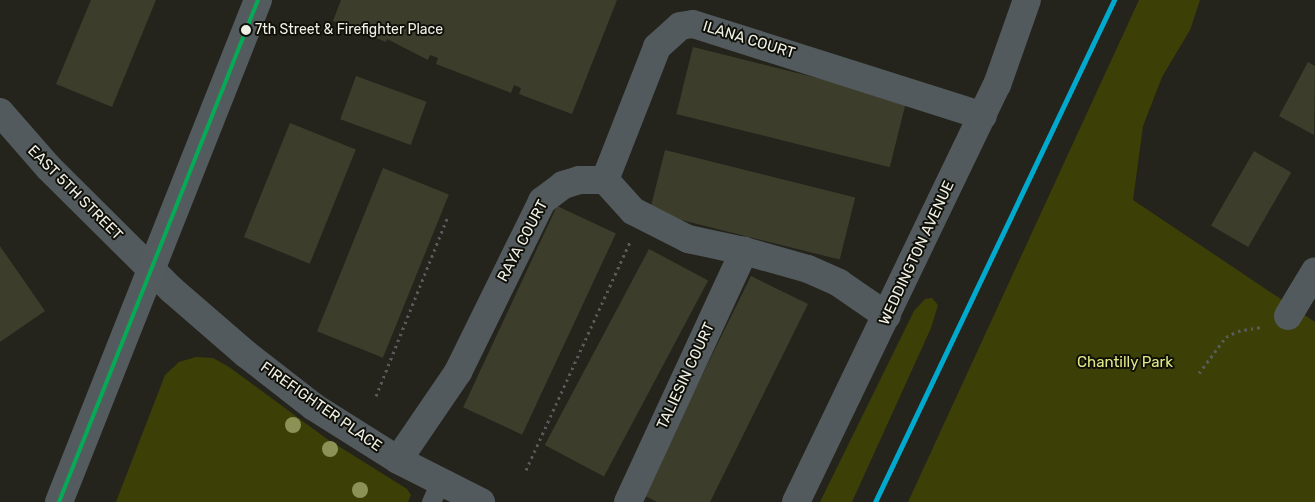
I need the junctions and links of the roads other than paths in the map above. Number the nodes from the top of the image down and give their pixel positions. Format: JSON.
{"nodes":[{"id":1,"x":258,"y":0,"type":"edge"},
{"id":2,"x":1027,"y":0,"type":"edge"},
{"id":3,"x":0,"y":112,"type":"edge"},
{"id":4,"x":983,"y":116,"type":"junction"},
{"id":5,"x":604,"y":180,"type":"junction"},
{"id":6,"x":744,"y":251,"type":"junction"},
{"id":7,"x":153,"y":271,"type":"junction"},
{"id":8,"x":1315,"y":271,"type":"edge"},
{"id":9,"x":887,"y":316,"type":"junction"},
{"id":10,"x":1278,"y":322,"type":"road end"},
{"id":11,"x":398,"y":460,"type":"junction"},
{"id":12,"x":436,"y":492,"type":"edge"},
{"id":13,"x":59,"y":502,"type":"edge"},
{"id":14,"x":481,"y":502,"type":"edge"},
{"id":15,"x":628,"y":502,"type":"edge"},
{"id":16,"x":796,"y":502,"type":"edge"}],
"edges":[{"from":1,"to":7,"type":"main road"},
{"from":2,"to":4,"type":"street","name":"WEDDINGTON AVENUE"},
{"from":3,"to":7,"type":"street","name":"EAST 5TH STREET"},
{"from":4,"to":5,"type":"street","name":"ILANA COURT"},
{"from":4,"to":9,"type":"street","name":"WEDDINGTON AVENUE"},
{"from":5,"to":6,"type":"street"},
{"from":5,"to":11,"type":"street","name":"RAYA COURT"},
{"from":6,"to":9,"type":"street"},
{"from":6,"to":15,"type":"street","name":"TALIESIN COURT"},
{"from":7,"to":11,"type":"street","name":"FIREFIGHTER PLACE"},
{"from":7,"to":13,"type":"main road"},
{"from":8,"to":10,"type":"street"},
{"from":9,"to":16,"type":"street","name":"WEDDINGTON AVENUE"},
{"from":11,"to":12,"type":"street","name":"FIREFIGHTER PLACE"},
{"from":12,"to":14,"type":"street","name":"FIREFIGHTER PLACE"}]}
